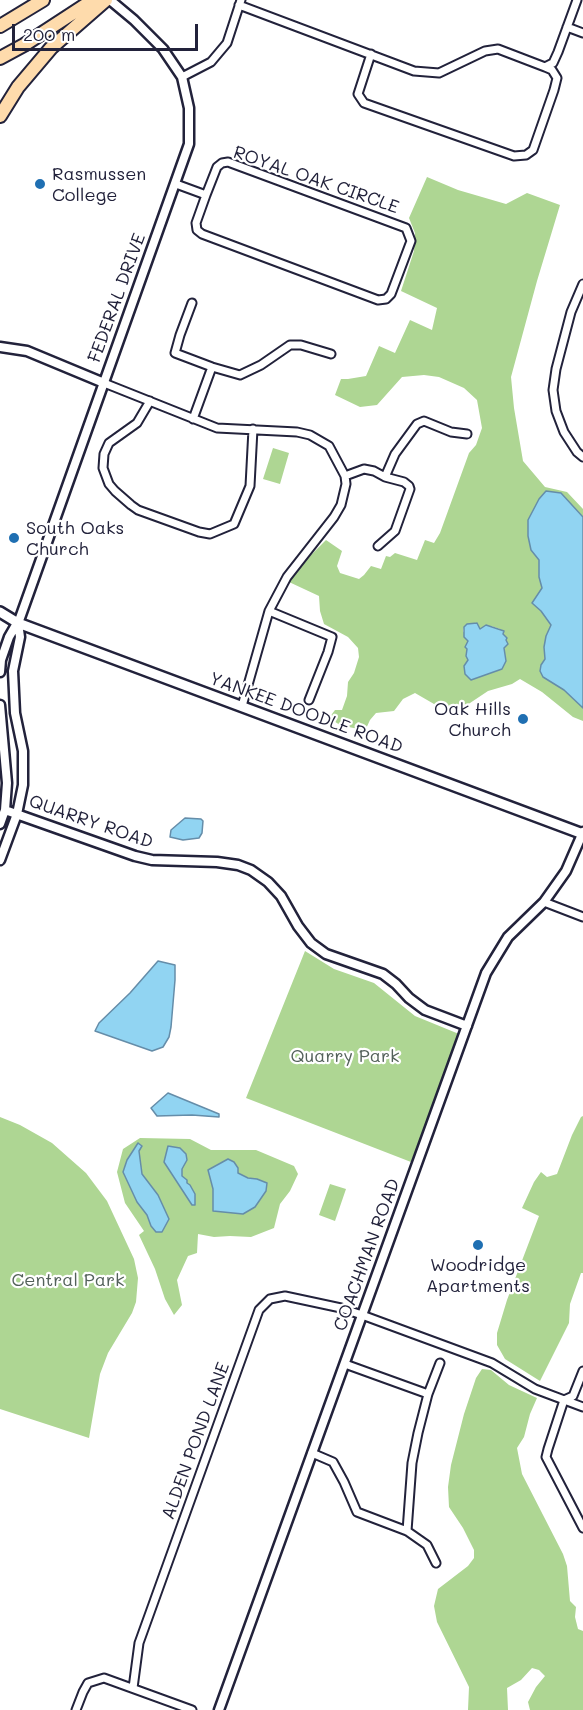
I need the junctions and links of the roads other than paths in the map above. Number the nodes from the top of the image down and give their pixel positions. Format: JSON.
{"nodes":[{"id":1,"x":43,"y":0,"type":"edge"},
{"id":2,"x":93,"y":0,"type":"edge"},
{"id":3,"x":108,"y":0,"type":"edge"},
{"id":4,"x":577,"y":0,"type":"edge"},
{"id":5,"x":240,"y":3,"type":"edge"},
{"id":6,"x":0,"y":26,"type":"edge"},
{"id":7,"x":567,"y":27,"type":"junction"},
{"id":8,"x":583,"y":33,"type":"edge"},
{"id":9,"x":370,"y":54,"type":"junction"},
{"id":10,"x":0,"y":58,"type":"edge"},
{"id":11,"x":545,"y":67,"type":"junction"},
{"id":12,"x":182,"y":77,"type":"junction"},
{"id":13,"x":0,"y":116,"type":"edge"},
{"id":14,"x":176,"y":184,"type":"junction"},
{"id":15,"x":206,"y":195,"type":"junction"},
{"id":16,"x":583,"y":284,"type":"edge"},
{"id":17,"x":192,"y":303,"type":"dead end"},
{"id":18,"x":0,"y":347,"type":"edge"},
{"id":19,"x":331,"y":354,"type":"dead end"},
{"id":20,"x":212,"y":367,"type":"junction"},
{"id":21,"x":104,"y":383,"type":"junction"},
{"id":22,"x":150,"y":401,"type":"junction"},
{"id":23,"x":193,"y":419,"type":"junction"},
{"id":24,"x":253,"y":429,"type":"junction"},
{"id":25,"x":467,"y":434,"type":"dead end"},
{"id":26,"x":583,"y":457,"type":"edge"},
{"id":27,"x":345,"y":476,"type":"junction"},
{"id":28,"x":385,"y":477,"type":"junction"},
{"id":29,"x":378,"y":546,"type":"dead end"},
{"id":30,"x":269,"y":611,"type":"junction"},
{"id":31,"x":0,"y":612,"type":"edge"},
{"id":32,"x":0,"y":620,"type":"edge"},
{"id":33,"x":18,"y":623,"type":"junction"},
{"id":34,"x":0,"y":672,"type":"edge"},
{"id":35,"x":309,"y":700,"type":"dead end"},
{"id":36,"x":0,"y":705,"type":"edge"},
{"id":37,"x":242,"y":706,"type":"junction"},
{"id":38,"x":6,"y":769,"type":"junction"},
{"id":39,"x":0,"y":787,"type":"edge"},
{"id":40,"x":5,"y":810,"type":"junction"},
{"id":41,"x":17,"y":814,"type":"junction"},
{"id":42,"x":0,"y":824,"type":"edge"},
{"id":43,"x":583,"y":833,"type":"edge"},
{"id":44,"x":0,"y":860,"type":"edge"},
{"id":45,"x":544,"y":902,"type":"junction"},
{"id":46,"x":583,"y":916,"type":"edge"},
{"id":47,"x":467,"y":1026,"type":"junction"},
{"id":48,"x":362,"y":1315,"type":"junction"},
{"id":49,"x":440,"y":1363,"type":"dead end"},
{"id":50,"x":345,"y":1364,"type":"junction"},
{"id":51,"x":583,"y":1371,"type":"edge"},
{"id":52,"x":428,"y":1394,"type":"junction"},
{"id":53,"x":564,"y":1400,"type":"junction"},
{"id":54,"x":583,"y":1407,"type":"edge"},
{"id":55,"x":312,"y":1453,"type":"junction"},
{"id":56,"x":583,"y":1528,"type":"edge"},
{"id":57,"x":407,"y":1531,"type":"junction"},
{"id":58,"x":436,"y":1563,"type":"dead end"},
{"id":59,"x":133,"y":1688,"type":"junction"},
{"id":60,"x":76,"y":1710,"type":"edge"},
{"id":61,"x":192,"y":1710,"type":"edge"},
{"id":62,"x":219,"y":1710,"type":"edge"}],
"edges":[{"from":1,"to":6,"type":"highway"},
{"from":2,"to":10,"type":"highway"},
{"from":3,"to":12,"type":"street"},
{"from":3,"to":13,"type":"highway"},
{"from":4,"to":7,"type":"street"},
{"from":5,"to":9,"type":"street"},
{"from":5,"to":12,"type":"street"},
{"from":7,"to":8,"type":"street"},
{"from":7,"to":11,"type":"street"},
{"from":9,"to":11,"type":"street"},
{"from":9,"to":11,"type":"street"},
{"from":12,"to":14,"type":"street","name":"FEDERAL DRIVE"},
{"from":14,"to":15,"type":"street"},
{"from":14,"to":21,"type":"street","name":"FEDERAL DRIVE"},
{"from":15,"to":15,"type":"street","name":"ROYAL OAK CIRCLE"},
{"from":16,"to":26,"type":"street"},
{"from":17,"to":20,"type":"street"},
{"from":18,"to":21,"type":"street"},
{"from":19,"to":20,"type":"street"},
{"from":20,"to":23,"type":"street"},
{"from":21,"to":22,"type":"street"},
{"from":21,"to":33,"type":"street","name":"FEDERAL DRIVE"},
{"from":22,"to":23,"type":"street"},
{"from":22,"to":24,"type":"street"},
{"from":23,"to":24,"type":"street"},
{"from":24,"to":27,"type":"street"},
{"from":25,"to":28,"type":"street"},
{"from":27,"to":28,"type":"street"},
{"from":27,"to":30,"type":"street"},
{"from":28,"to":29,"type":"street"},
{"from":30,"to":35,"type":"street"},
{"from":30,"to":37,"type":"street"},
{"from":31,"to":33,"type":"main road","name":"YANKEE DOODLE ROAD"},
{"from":32,"to":33,"type":"main road","name":"YANKEE DOODLE ROAD"},
{"from":33,"to":34,"type":"street"},
{"from":33,"to":37,"type":"main road","name":"YANKEE DOODLE ROAD"},
{"from":33,"to":41,"type":"street"},
{"from":36,"to":38,"type":"street"},
{"from":37,"to":43,"type":"main road","name":"YANKEE DOODLE ROAD"},
{"from":38,"to":39,"type":"street"},
{"from":38,"to":40,"type":"street"},
{"from":40,"to":41,"type":"street","name":"QUARRY ROAD"},
{"from":40,"to":42,"type":"street"},
{"from":41,"to":44,"type":"street"},
{"from":41,"to":47,"type":"street","name":"QUARRY ROAD"},
{"from":43,"to":45,"type":"street","name":"COACHMAN ROAD"},
{"from":45,"to":46,"type":"street"},
{"from":45,"to":47,"type":"street","name":"COACHMAN ROAD"},
{"from":47,"to":48,"type":"street","name":"COACHMAN ROAD"},
{"from":48,"to":50,"type":"street","name":"COACHMAN ROAD"},
{"from":48,"to":53,"type":"street","name":"ALDEN POND LANE"},
{"from":48,"to":59,"type":"street","name":"ALDEN POND LANE"},
{"from":49,"to":52,"type":"street"},
{"from":50,"to":52,"type":"street"},
{"from":50,"to":55,"type":"street","name":"COACHMAN ROAD"},
{"from":51,"to":53,"type":"street"},
{"from":52,"to":57,"type":"street"},
{"from":53,"to":54,"type":"street","name":"ALDEN POND LANE"},
{"from":53,"to":56,"type":"street"},
{"from":55,"to":57,"type":"street"},
{"from":55,"to":62,"type":"street","name":"COACHMAN ROAD"},
{"from":57,"to":58,"type":"street"},
{"from":59,"to":60,"type":"street"},
{"from":59,"to":61,"type":"street"}]}
